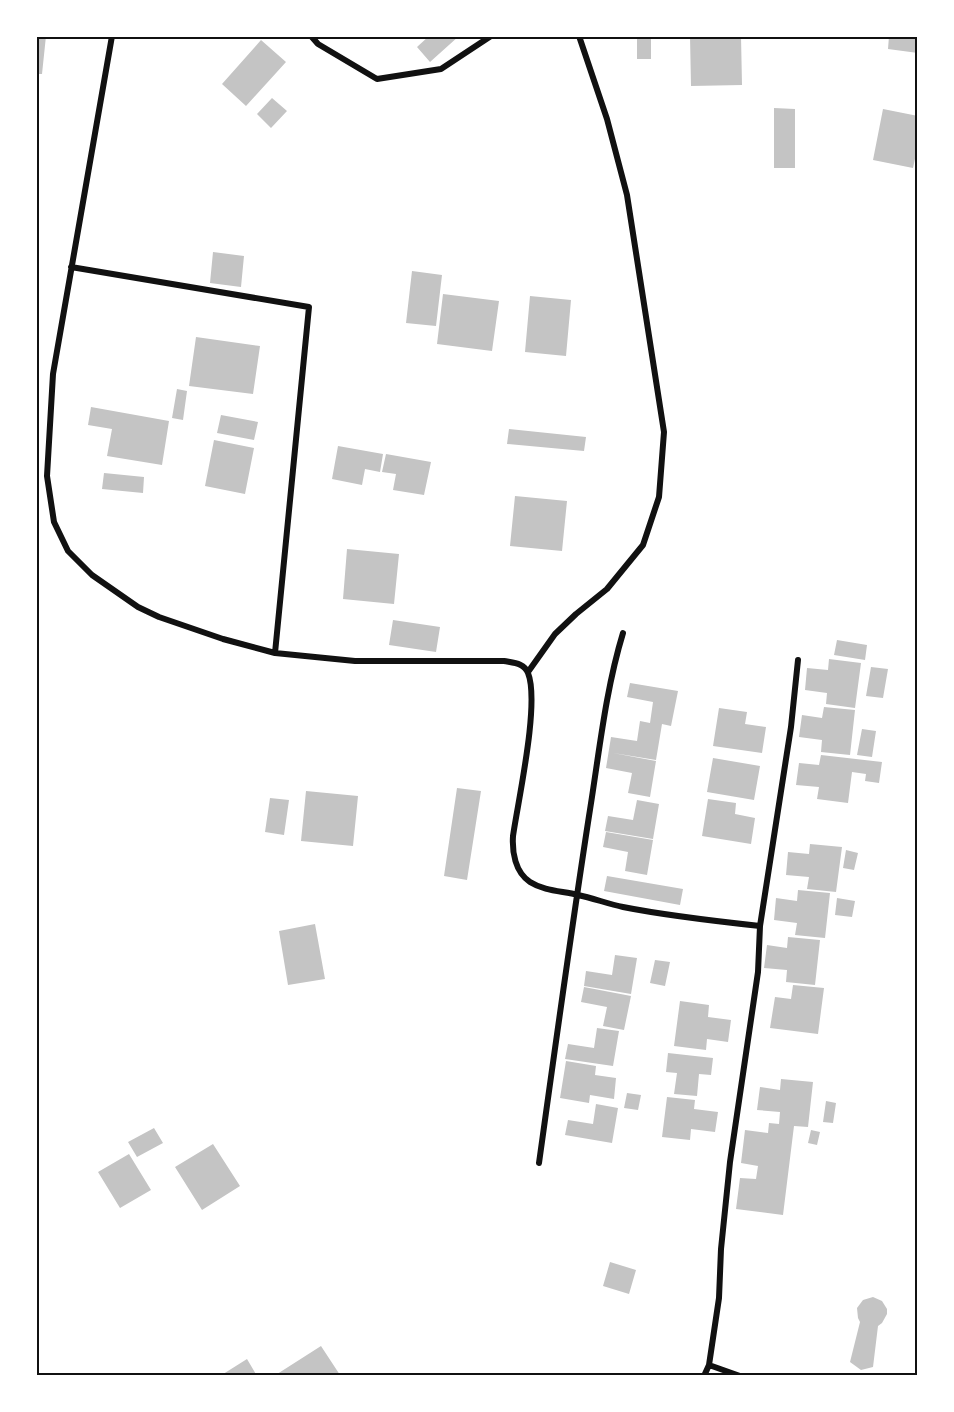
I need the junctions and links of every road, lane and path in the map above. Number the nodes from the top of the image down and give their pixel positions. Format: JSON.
{"nodes":[{"id":1,"x":112,"y":36,"type":"edge"},
{"id":2,"x":311,"y":36,"type":"edge"},
{"id":3,"x":491,"y":36,"type":"edge"},
{"id":4,"x":579,"y":36,"type":"edge"},
{"id":5,"x":72,"y":267,"type":"junction"},
{"id":6,"x":623,"y":633,"type":"dead end"},
{"id":7,"x":275,"y":653,"type":"junction"},
{"id":8,"x":798,"y":660,"type":"dead end"},
{"id":9,"x":528,"y":672,"type":"junction"},
{"id":10,"x":577,"y":895,"type":"junction"},
{"id":11,"x":760,"y":926,"type":"junction"},
{"id":12,"x":539,"y":1163,"type":"dead end"},
{"id":13,"x":709,"y":1365,"type":"junction"},
{"id":14,"x":704,"y":1376,"type":"edge"},
{"id":15,"x":740,"y":1376,"type":"edge"}],
"edges":[{"from":1,"to":5,"type":"street"},
{"from":2,"to":3,"type":"street"},
{"from":4,"to":9,"type":"street"},
{"from":5,"to":7,"type":"street"},
{"from":5,"to":7,"type":"street"},
{"from":6,"to":10,"type":"street"},
{"from":7,"to":9,"type":"street"},
{"from":8,"to":11,"type":"street"},
{"from":9,"to":10,"type":"street"},
{"from":10,"to":11,"type":"street"},
{"from":10,"to":12,"type":"street"},
{"from":11,"to":13,"type":"street"},
{"from":13,"to":14,"type":"street"},
{"from":13,"to":15,"type":"street"}]}
